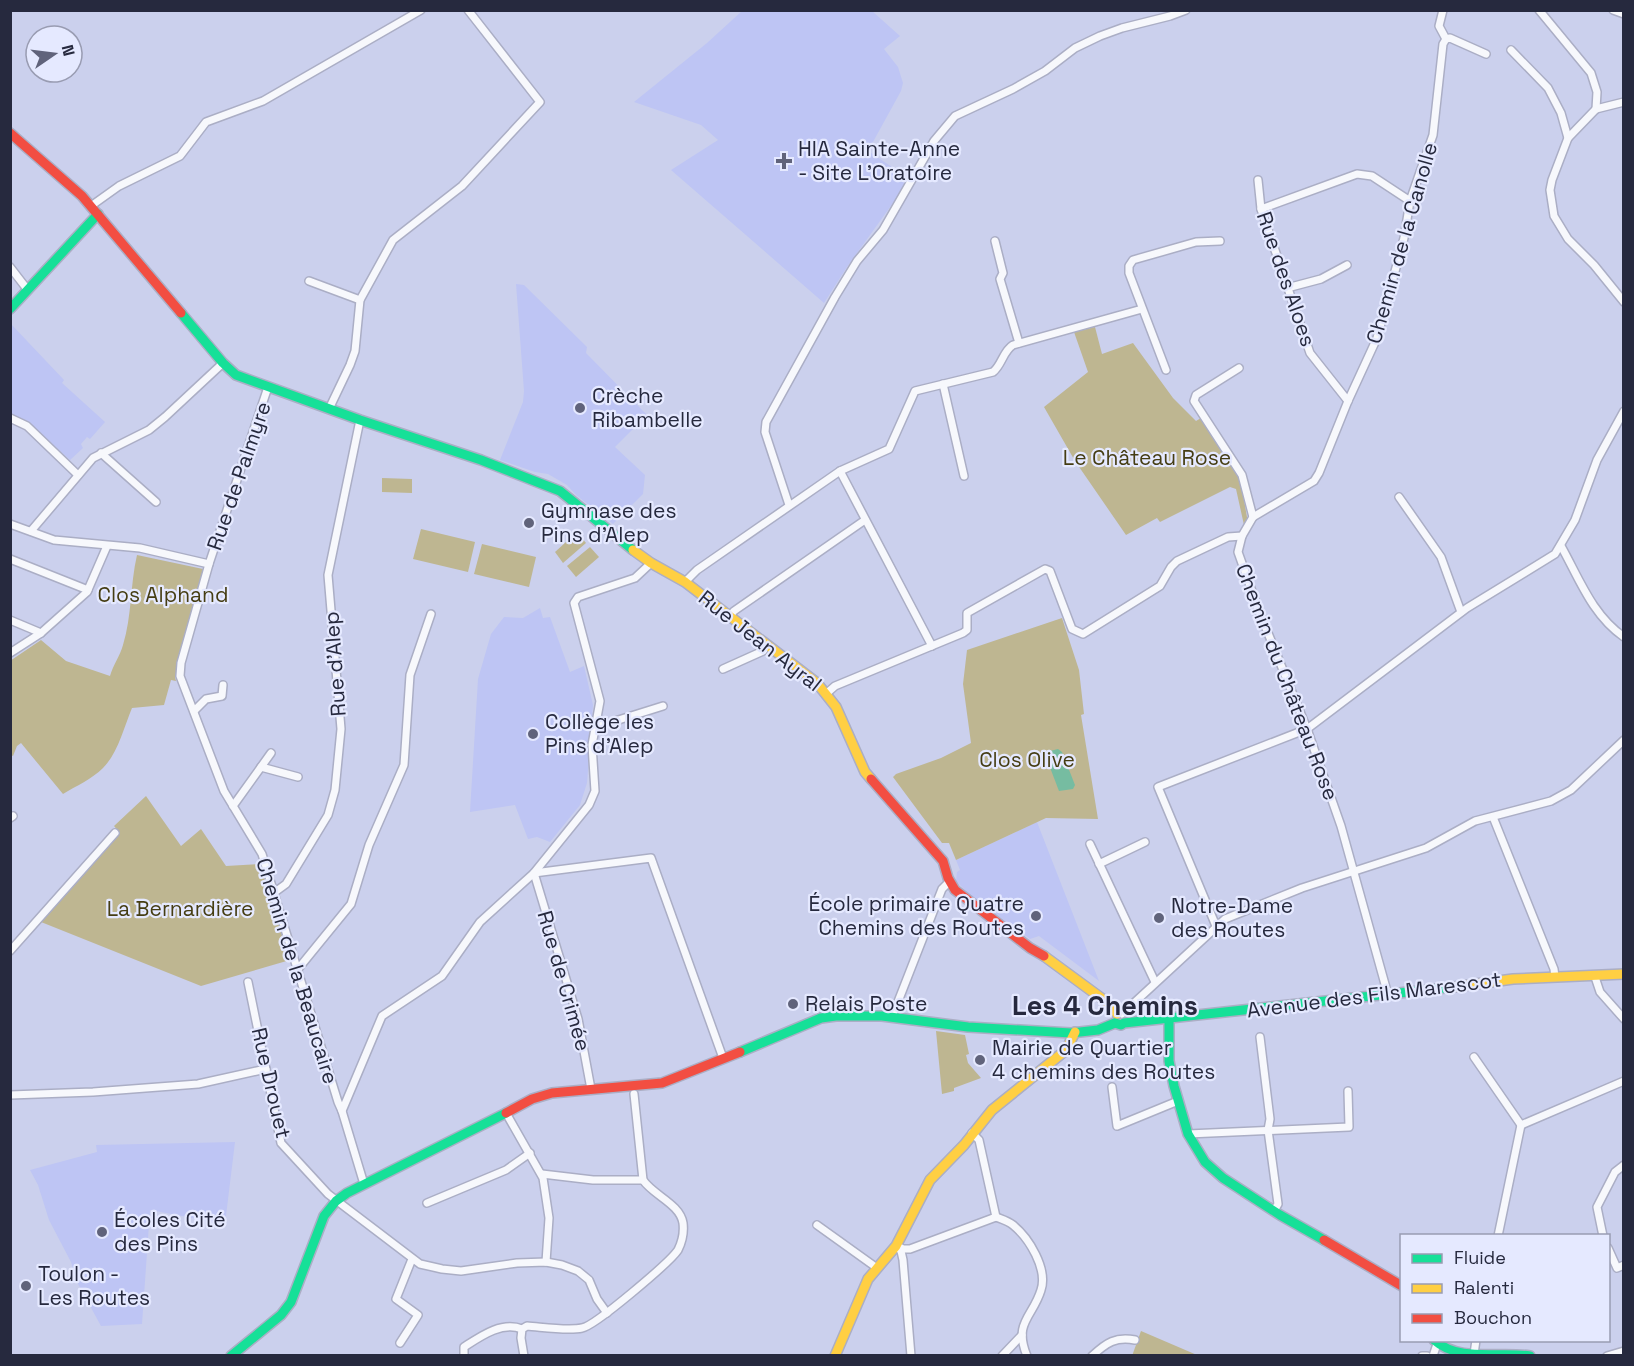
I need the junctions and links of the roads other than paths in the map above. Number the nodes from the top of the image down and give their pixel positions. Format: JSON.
{"nodes":[{"id":1,"x":421,"y":10,"type":"edge"},
{"id":2,"x":468,"y":10,"type":"edge"},
{"id":3,"x":1443,"y":10,"type":"edge"},
{"id":4,"x":1539,"y":10,"type":"edge"},
{"id":5,"x":1613,"y":10,"type":"edge"},
{"id":6,"x":1182,"y":11,"type":"edge"},
{"id":7,"x":1623,"y":14,"type":"edge"},
{"id":8,"x":1446,"y":39,"type":"junction"},
{"id":9,"x":1511,"y":50,"type":"dead end"},
{"id":10,"x":1486,"y":54,"type":"dead end"},
{"id":11,"x":1623,"y":102,"type":"edge"},
{"id":12,"x":1596,"y":109,"type":"junction"},
{"id":13,"x":10,"y":133,"type":"edge"},
{"id":14,"x":1568,"y":138,"type":"junction"},
{"id":15,"x":1258,"y":180,"type":"dead end"},
{"id":16,"x":1410,"y":201,"type":"junction"},
{"id":17,"x":91,"y":206,"type":"junction"},
{"id":18,"x":1261,"y":209,"type":"junction"},
{"id":19,"x":98,"y":214,"type":"junction"},
{"id":20,"x":995,"y":241,"type":"dead end"},
{"id":21,"x":1220,"y":241,"type":"dead end"},
{"id":22,"x":1347,"y":265,"type":"dead end"},
{"id":23,"x":10,"y":267,"type":"edge"},
{"id":24,"x":309,"y":281,"type":"dead end"},
{"id":25,"x":1287,"y":288,"type":"junction"},
{"id":26,"x":27,"y":289,"type":"junction"},
{"id":27,"x":360,"y":300,"type":"junction"},
{"id":28,"x":1623,"y":302,"type":"edge"},
{"id":29,"x":10,"y":309,"type":"edge"},
{"id":30,"x":1142,"y":309,"type":"junction"},
{"id":31,"x":1019,"y":343,"type":"junction"},
{"id":32,"x":223,"y":363,"type":"junction"},
{"id":33,"x":1239,"y":368,"type":"dead end"},
{"id":34,"x":1166,"y":370,"type":"dead end"},
{"id":35,"x":943,"y":384,"type":"junction"},
{"id":36,"x":268,"y":387,"type":"junction"},
{"id":37,"x":1348,"y":401,"type":"junction"},
{"id":38,"x":329,"y":409,"type":"junction"},
{"id":39,"x":1623,"y":411,"type":"edge"},
{"id":40,"x":10,"y":418,"type":"edge"},
{"id":41,"x":360,"y":420,"type":"junction"},
{"id":42,"x":101,"y":453,"type":"junction"},
{"id":43,"x":840,"y":471,"type":"junction"},
{"id":44,"x":78,"y":475,"type":"junction"},
{"id":45,"x":964,"y":476,"type":"dead end"},
{"id":46,"x":1400,"y":497,"type":"dead end"},
{"id":47,"x":156,"y":502,"type":"dead end"},
{"id":48,"x":789,"y":505,"type":"junction"},
{"id":49,"x":1253,"y":517,"type":"junction"},
{"id":50,"x":865,"y":520,"type":"junction"},
{"id":51,"x":10,"y":524,"type":"edge"},
{"id":52,"x":31,"y":531,"type":"junction"},
{"id":53,"x":1242,"y":536,"type":"junction"},
{"id":54,"x":107,"y":546,"type":"junction"},
{"id":55,"x":1561,"y":546,"type":"junction"},
{"id":56,"x":10,"y":559,"type":"edge"},
{"id":57,"x":651,"y":562,"type":"junction"},
{"id":58,"x":209,"y":564,"type":"junction"},
{"id":59,"x":685,"y":582,"type":"junction"},
{"id":60,"x":88,"y":590,"type":"junction"},
{"id":61,"x":1461,"y":612,"type":"junction"},
{"id":62,"x":432,"y":614,"type":"dead end"},
{"id":63,"x":729,"y":617,"type":"junction"},
{"id":64,"x":10,"y":620,"type":"edge"},
{"id":65,"x":41,"y":633,"type":"junction"},
{"id":66,"x":1623,"y":637,"type":"edge"},
{"id":67,"x":767,"y":645,"type":"junction"},
{"id":68,"x":932,"y":646,"type":"junction"},
{"id":69,"x":10,"y":653,"type":"edge"},
{"id":70,"x":723,"y":669,"type":"dead end"},
{"id":71,"x":223,"y":684,"type":"dead end"},
{"id":72,"x":827,"y":693,"type":"junction"},
{"id":73,"x":663,"y":706,"type":"dead end"},
{"id":74,"x":194,"y":711,"type":"junction"},
{"id":75,"x":596,"y":727,"type":"junction"},
{"id":76,"x":1307,"y":729,"type":"junction"},
{"id":77,"x":1623,"y":740,"type":"edge"},
{"id":78,"x":271,"y":753,"type":"dead end"},
{"id":79,"x":261,"y":767,"type":"junction"},
{"id":80,"x":298,"y":777,"type":"dead end"},
{"id":81,"x":233,"y":806,"type":"junction"},
{"id":82,"x":1493,"y":817,"type":"junction"},
{"id":83,"x":115,"y":833,"type":"dead end"},
{"id":84,"x":1145,"y":842,"type":"dead end"},
{"id":85,"x":1090,"y":844,"type":"dead end"},
{"id":86,"x":1099,"y":864,"type":"junction"},
{"id":87,"x":1353,"y":872,"type":"junction"},
{"id":88,"x":534,"y":873,"type":"junction"},
{"id":89,"x":949,"y":882,"type":"junction"},
{"id":90,"x":275,"y":892,"type":"junction"},
{"id":91,"x":1216,"y":926,"type":"junction"},
{"id":92,"x":10,"y":951,"type":"edge"},
{"id":93,"x":298,"y":969,"type":"junction"},
{"id":94,"x":1623,"y":974,"type":"edge"},
{"id":95,"x":1555,"y":977,"type":"junction"},
{"id":96,"x":1595,"y":977,"type":"junction"},
{"id":97,"x":248,"y":982,"type":"dead end"},
{"id":98,"x":1155,"y":982,"type":"junction"},
{"id":99,"x":1388,"y":995,"type":"junction"},
{"id":100,"x":892,"y":1017,"type":"junction"},
{"id":101,"x":1120,"y":1018,"type":"junction"},
{"id":102,"x":1169,"y":1018,"type":"junction"},
{"id":103,"x":1623,"y":1019,"type":"edge"},
{"id":104,"x":1075,"y":1032,"type":"junction"},
{"id":105,"x":1260,"y":1037,"type":"dead end"},
{"id":106,"x":723,"y":1058,"type":"junction"},
{"id":107,"x":1474,"y":1058,"type":"dead end"},
{"id":108,"x":266,"y":1069,"type":"junction"},
{"id":109,"x":1623,"y":1081,"type":"edge"},
{"id":110,"x":1112,"y":1087,"type":"dead end"},
{"id":111,"x":591,"y":1089,"type":"junction"},
{"id":112,"x":1348,"y":1092,"type":"dead end"},
{"id":113,"x":634,"y":1094,"type":"dead end"},
{"id":114,"x":10,"y":1095,"type":"edge"},
{"id":115,"x":1178,"y":1101,"type":"junction"},
{"id":116,"x":342,"y":1110,"type":"junction"},
{"id":117,"x":506,"y":1113,"type":"junction"},
{"id":118,"x":1521,"y":1125,"type":"junction"},
{"id":119,"x":1268,"y":1130,"type":"junction"},
{"id":120,"x":972,"y":1133,"type":"junction"},
{"id":121,"x":1188,"y":1134,"type":"junction"},
{"id":122,"x":530,"y":1153,"type":"junction"},
{"id":123,"x":1623,"y":1165,"type":"edge"},
{"id":124,"x":542,"y":1174,"type":"junction"},
{"id":125,"x":643,"y":1180,"type":"junction"},
{"id":126,"x":364,"y":1184,"type":"junction"},
{"id":127,"x":336,"y":1201,"type":"junction"},
{"id":128,"x":427,"y":1203,"type":"dead end"},
{"id":129,"x":1274,"y":1211,"type":"junction"},
{"id":130,"x":996,"y":1216,"type":"junction"},
{"id":131,"x":817,"y":1225,"type":"dead end"},
{"id":132,"x":1498,"y":1234,"type":"edge"},
{"id":133,"x":1603,"y":1234,"type":"edge"},
{"id":134,"x":896,"y":1246,"type":"junction"},
{"id":135,"x":1610,"y":1252,"type":"edge"},
{"id":136,"x":412,"y":1259,"type":"junction"},
{"id":137,"x":546,"y":1262,"type":"junction"},
{"id":138,"x":1623,"y":1265,"type":"edge"},
{"id":139,"x":876,"y":1268,"type":"junction"},
{"id":140,"x":1400,"y":1285,"type":"edge"},
{"id":141,"x":608,"y":1313,"type":"junction"},
{"id":142,"x":522,"y":1329,"type":"junction"},
{"id":143,"x":1022,"y":1335,"type":"junction"},
{"id":144,"x":1135,"y":1340,"type":"dead end"},
{"id":145,"x":1436,"y":1342,"type":"edge"},
{"id":146,"x":400,"y":1343,"type":"dead end"},
{"id":147,"x":1623,"y":1351,"type":"edge"},
{"id":148,"x":1447,"y":1353,"type":"edge"},
{"id":149,"x":1474,"y":1354,"type":"edge"},
{"id":150,"x":231,"y":1356,"type":"edge"},
{"id":151,"x":464,"y":1356,"type":"edge"},
{"id":152,"x":524,"y":1356,"type":"edge"},
{"id":153,"x":835,"y":1356,"type":"edge"},
{"id":154,"x":911,"y":1356,"type":"edge"},
{"id":155,"x":1002,"y":1356,"type":"edge"},
{"id":156,"x":1027,"y":1356,"type":"edge"},
{"id":157,"x":1092,"y":1356,"type":"edge"},
{"id":158,"x":1422,"y":1356,"type":"edge"},
{"id":159,"x":1427,"y":1356,"type":"edge"},
{"id":160,"x":1432,"y":1356,"type":"edge"},
{"id":161,"x":1530,"y":1356,"type":"edge"},
{"id":162,"x":1607,"y":1356,"type":"edge"}],
"edges":[{"from":1,"to":17,"type":"street"},
{"from":2,"to":27,"type":"street"},
{"from":3,"to":8,"type":"street","name":"Chemin de la Canolle"},
{"from":4,"to":12,"type":"street"},
{"from":5,"to":7,"type":"street"},
{"from":6,"to":48,"type":"street"},
{"from":8,"to":10,"type":"street"},
{"from":8,"to":16,"type":"street","name":"Chemin de la Canolle"},
{"from":9,"to":14,"type":"street"},
{"from":11,"to":12,"type":"street"},
{"from":12,"to":14,"type":"street"},
{"from":13,"to":17,"type":"main road","name":"Rue Jean Ayral"},
{"from":14,"to":28,"type":"street"},
{"from":15,"to":18,"type":"street","name":"Rue des Aloes"},
{"from":16,"to":18,"type":"street"},
{"from":16,"to":37,"type":"street","name":"Chemin de la Canolle"},
{"from":17,"to":19,"type":"main road","name":"Rue Jean Ayral"},
{"from":18,"to":25,"type":"street","name":"Rue des Aloes"},
{"from":19,"to":26,"type":"main road"},
{"from":19,"to":32,"type":"main road","name":"Rue Jean Ayral"},
{"from":20,"to":31,"type":"street"},
{"from":21,"to":30,"type":"street"},
{"from":22,"to":25,"type":"street"},
{"from":23,"to":26,"type":"street"},
{"from":24,"to":27,"type":"street"},
{"from":25,"to":37,"type":"street","name":"Rue des Aloes"},
{"from":26,"to":29,"type":"main road"},
{"from":27,"to":38,"type":"street"},
{"from":30,"to":31,"type":"street"},
{"from":30,"to":34,"type":"street"},
{"from":31,"to":35,"type":"street"},
{"from":32,"to":36,"type":"main road","name":"Rue Jean Ayral"},
{"from":32,"to":42,"type":"street"},
{"from":33,"to":49,"type":"street"},
{"from":35,"to":43,"type":"street"},
{"from":35,"to":45,"type":"street"},
{"from":36,"to":38,"type":"main road","name":"Rue Jean Ayral"},
{"from":36,"to":58,"type":"street","name":"Rue de Palmyre"},
{"from":37,"to":49,"type":"street","name":"Chemin de la Canolle"},
{"from":38,"to":41,"type":"main road","name":"Rue Jean Ayral"},
{"from":39,"to":55,"type":"street"},
{"from":40,"to":44,"type":"street"},
{"from":41,"to":57,"type":"main road","name":"Rue Jean Ayral"},
{"from":41,"to":90,"type":"street","name":"Rue d'Alep"},
{"from":42,"to":44,"type":"street"},
{"from":42,"to":47,"type":"street"},
{"from":43,"to":48,"type":"street"},
{"from":43,"to":50,"type":"street"},
{"from":44,"to":52,"type":"street"},
{"from":46,"to":61,"type":"street"},
{"from":48,"to":59,"type":"street"},
{"from":49,"to":53,"type":"street","name":"Chemin du Château Rose"},
{"from":50,"to":63,"type":"street"},
{"from":50,"to":68,"type":"street"},
{"from":51,"to":52,"type":"street"},
{"from":52,"to":54,"type":"street"},
{"from":53,"to":68,"type":"street"},
{"from":53,"to":76,"type":"street","name":"Chemin du Château Rose"},
{"from":54,"to":58,"type":"street"},
{"from":54,"to":60,"type":"street"},
{"from":55,"to":61,"type":"street"},
{"from":55,"to":66,"type":"street"},
{"from":56,"to":60,"type":"street"},
{"from":57,"to":59,"type":"main road","name":"Rue Jean Ayral"},
{"from":57,"to":75,"type":"street"},
{"from":58,"to":74,"type":"street","name":"Chemin de la Beaucaire"},
{"from":59,"to":63,"type":"main road","name":"Rue Jean Ayral"},
{"from":60,"to":65,"type":"street"},
{"from":61,"to":76,"type":"street"},
{"from":62,"to":93,"type":"street"},
{"from":63,"to":67,"type":"main road","name":"Rue Jean Ayral"},
{"from":64,"to":65,"type":"street"},
{"from":65,"to":69,"type":"street"},
{"from":67,"to":70,"type":"street"},
{"from":67,"to":72,"type":"main road","name":"Rue Jean Ayral"},
{"from":68,"to":72,"type":"street"},
{"from":71,"to":74,"type":"street"},
{"from":72,"to":89,"type":"main road","name":"Rue Jean Ayral"},
{"from":73,"to":75,"type":"street"},
{"from":74,"to":81,"type":"street","name":"Chemin de la Beaucaire"},
{"from":75,"to":88,"type":"street"},
{"from":76,"to":87,"type":"street","name":"Chemin du Château Rose"},
{"from":76,"to":91,"type":"street"},
{"from":77,"to":82,"type":"street"},
{"from":78,"to":79,"type":"street"},
{"from":79,"to":80,"type":"street"},
{"from":79,"to":81,"type":"street"},
{"from":81,"to":90,"type":"street","name":"Chemin de la Beaucaire"},
{"from":82,"to":87,"type":"street"},
{"from":82,"to":95,"type":"street"},
{"from":83,"to":92,"type":"street"},
{"from":84,"to":86,"type":"street"},
{"from":85,"to":86,"type":"street"},
{"from":86,"to":98,"type":"street"},
{"from":87,"to":91,"type":"street"},
{"from":87,"to":99,"type":"street","name":"Chemin du Château Rose"},
{"from":88,"to":106,"type":"street"},
{"from":88,"to":111,"type":"street","name":"Rue de Crimée"},
{"from":88,"to":116,"type":"street"},
{"from":89,"to":100,"type":"street"},
{"from":89,"to":101,"type":"main road","name":"Rue Jean Ayral"},
{"from":90,"to":93,"type":"street","name":"Chemin de la Beaucaire"},
{"from":91,"to":98,"type":"street"},
{"from":93,"to":116,"type":"street","name":"Chemin de la Beaucaire"},
{"from":94,"to":96,"type":"main road","name":"Avenue des Fils Marescot"},
{"from":95,"to":96,"type":"main road","name":"Avenue des Fils Marescot"},
{"from":95,"to":99,"type":"main road","name":"Avenue des Fils Marescot"},
{"from":96,"to":103,"type":"street"},
{"from":97,"to":108,"type":"street","name":"Rue Drouet"},
{"from":98,"to":101,"type":"street"},
{"from":99,"to":102,"type":"main road","name":"Avenue des Fils Marescot"},
{"from":100,"to":104,"type":"main road","name":"Avenue des Fils Marescot"},
{"from":100,"to":106,"type":"main road","name":"Avenue des Fils Marescot"},
{"from":101,"to":102,"type":"main road","name":"Avenue des Fils Marescot"},
{"from":101,"to":104,"type":"main road","name":"Avenue des Fils Marescot"},
{"from":102,"to":115,"type":"main road"},
{"from":104,"to":120,"type":"main road"},
{"from":105,"to":119,"type":"street"},
{"from":106,"to":111,"type":"main road","name":"Avenue des Fils Marescot"},
{"from":107,"to":118,"type":"street"},
{"from":108,"to":114,"type":"street"},
{"from":108,"to":127,"type":"street","name":"Rue Drouet"},
{"from":109,"to":118,"type":"street"},
{"from":110,"to":115,"type":"street"},
{"from":111,"to":117,"type":"main road","name":"Avenue des Fils Marescot"},
{"from":112,"to":119,"type":"street"},
{"from":113,"to":125,"type":"street"},
{"from":115,"to":121,"type":"main road"},
{"from":116,"to":126,"type":"street","name":"Chemin de la Beaucaire"},
{"from":117,"to":122,"type":"street"},
{"from":117,"to":126,"type":"main road","name":"Avenue des Fils Marescot"},
{"from":118,"to":132,"type":"street"},
{"from":119,"to":121,"type":"street"},
{"from":119,"to":129,"type":"street"},
{"from":120,"to":130,"type":"street"},
{"from":120,"to":134,"type":"main road"},
{"from":121,"to":129,"type":"main road"},
{"from":122,"to":124,"type":"street"},
{"from":122,"to":128,"type":"street"},
{"from":123,"to":133,"type":"street"},
{"from":124,"to":125,"type":"street"},
{"from":124,"to":137,"type":"street"},
{"from":125,"to":141,"type":"street"},
{"from":126,"to":127,"type":"main road","name":"Avenue des Fils Marescot"},
{"from":127,"to":136,"type":"street","name":"Rue Drouet"},
{"from":127,"to":150,"type":"main road"},
{"from":129,"to":140,"type":"main road"},
{"from":130,"to":134,"type":"street"},
{"from":130,"to":143,"type":"street"},
{"from":131,"to":139,"type":"street"},
{"from":134,"to":139,"type":"main road"},
{"from":134,"to":154,"type":"street"},
{"from":135,"to":138,"type":"street"},
{"from":136,"to":137,"type":"street","name":"Rue Drouet"},
{"from":136,"to":146,"type":"street"},
{"from":137,"to":141,"type":"street","name":"Rue Drouet"},
{"from":139,"to":153,"type":"main road"},
{"from":141,"to":142,"type":"street"},
{"from":142,"to":151,"type":"street"},
{"from":142,"to":152,"type":"street"},
{"from":143,"to":155,"type":"street"},
{"from":143,"to":156,"type":"street"},
{"from":144,"to":157,"type":"street"},
{"from":145,"to":148,"type":"main road"},
{"from":145,"to":160,"type":"street"},
{"from":147,"to":162,"type":"street"},
{"from":148,"to":149,"type":"main road"},
{"from":149,"to":161,"type":"main road"},
{"from":158,"to":159,"type":"street"}]}
